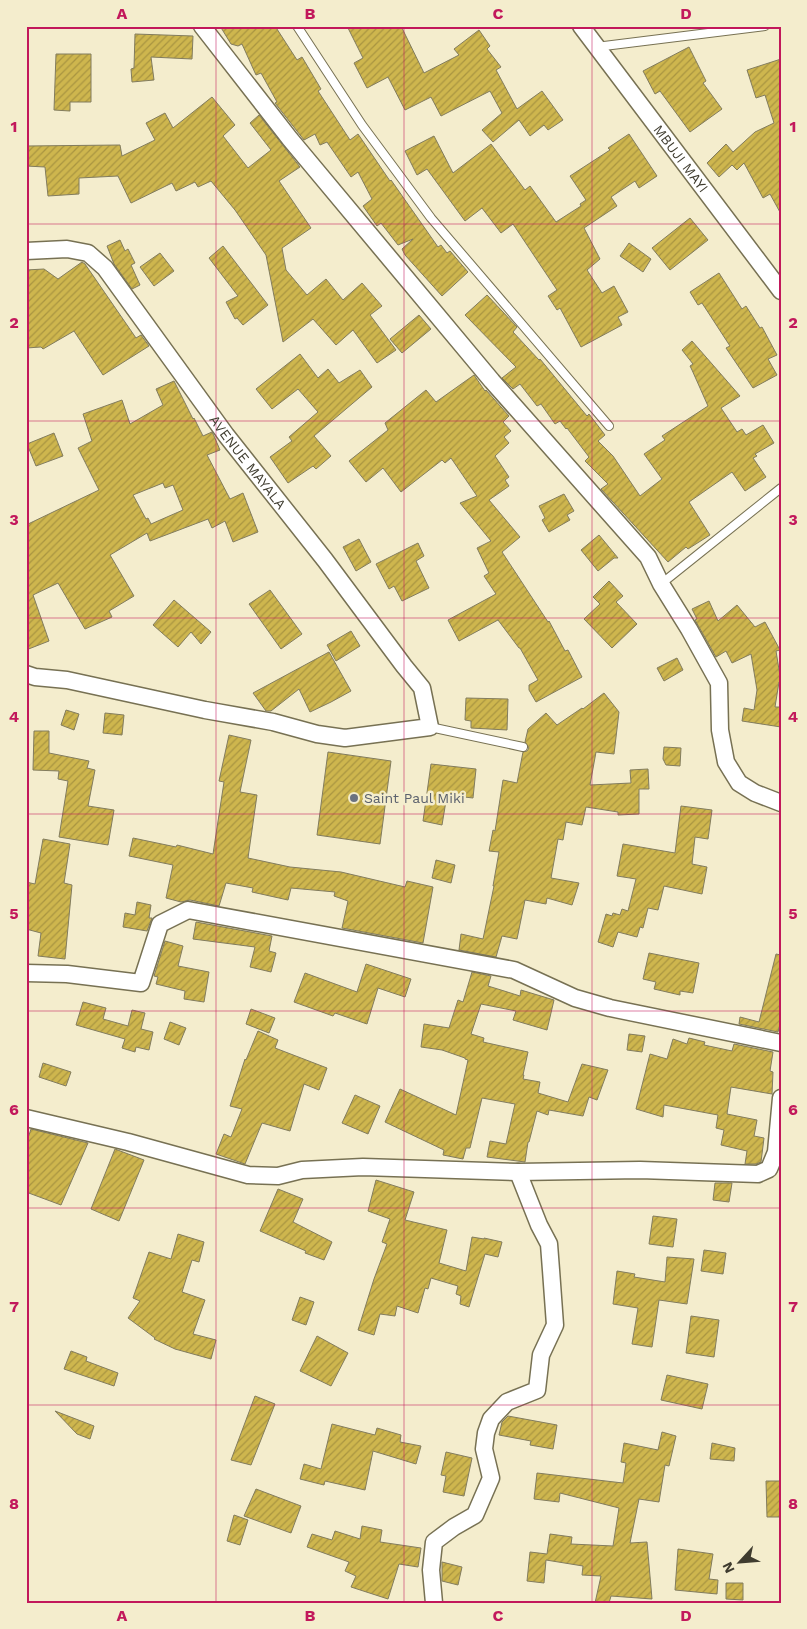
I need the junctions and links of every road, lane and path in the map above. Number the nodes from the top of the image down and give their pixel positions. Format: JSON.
{"nodes":[{"id":1,"x":202,"y":26,"type":"edge"},
{"id":2,"x":297,"y":26,"type":"edge"},
{"id":3,"x":581,"y":26,"type":"edge"},
{"id":4,"x":765,"y":26,"type":"edge"},
{"id":5,"x":596,"y":47,"type":"junction"},
{"id":6,"x":26,"y":251,"type":"edge"},
{"id":7,"x":781,"y":292,"type":"edge"},
{"id":8,"x":609,"y":426,"type":"dead end"},
{"id":9,"x":781,"y":488,"type":"edge"},
{"id":10,"x":661,"y":584,"type":"junction"},
{"id":11,"x":26,"y":674,"type":"edge"},
{"id":12,"x":430,"y":727,"type":"junction"},
{"id":13,"x":523,"y":747,"type":"dead end"},
{"id":14,"x":781,"y":803,"type":"edge"},
{"id":15,"x":26,"y":973,"type":"edge"},
{"id":16,"x":781,"y":1043,"type":"edge"},
{"id":17,"x":781,"y":1098,"type":"edge"},
{"id":18,"x":26,"y":1118,"type":"edge"},
{"id":19,"x":518,"y":1172,"type":"junction"},
{"id":20,"x":434,"y":1603,"type":"edge"}],
"edges":[{"from":1,"to":10,"type":"street"},
{"from":2,"to":8,"type":"lane"},
{"from":3,"to":5,"type":"street","name":"MBUJI MAYI"},
{"from":4,"to":5,"type":"lane"},
{"from":5,"to":7,"type":"street","name":"MBUJI MAYI"},
{"from":6,"to":12,"type":"street","name":"AVENUE MAYALA"},
{"from":9,"to":10,"type":"lane"},
{"from":10,"to":14,"type":"street"},
{"from":11,"to":12,"type":"street"},
{"from":12,"to":13,"type":"lane"},
{"from":15,"to":16,"type":"street"},
{"from":17,"to":19,"type":"street"},
{"from":18,"to":19,"type":"street"},
{"from":19,"to":20,"type":"street"}]}
